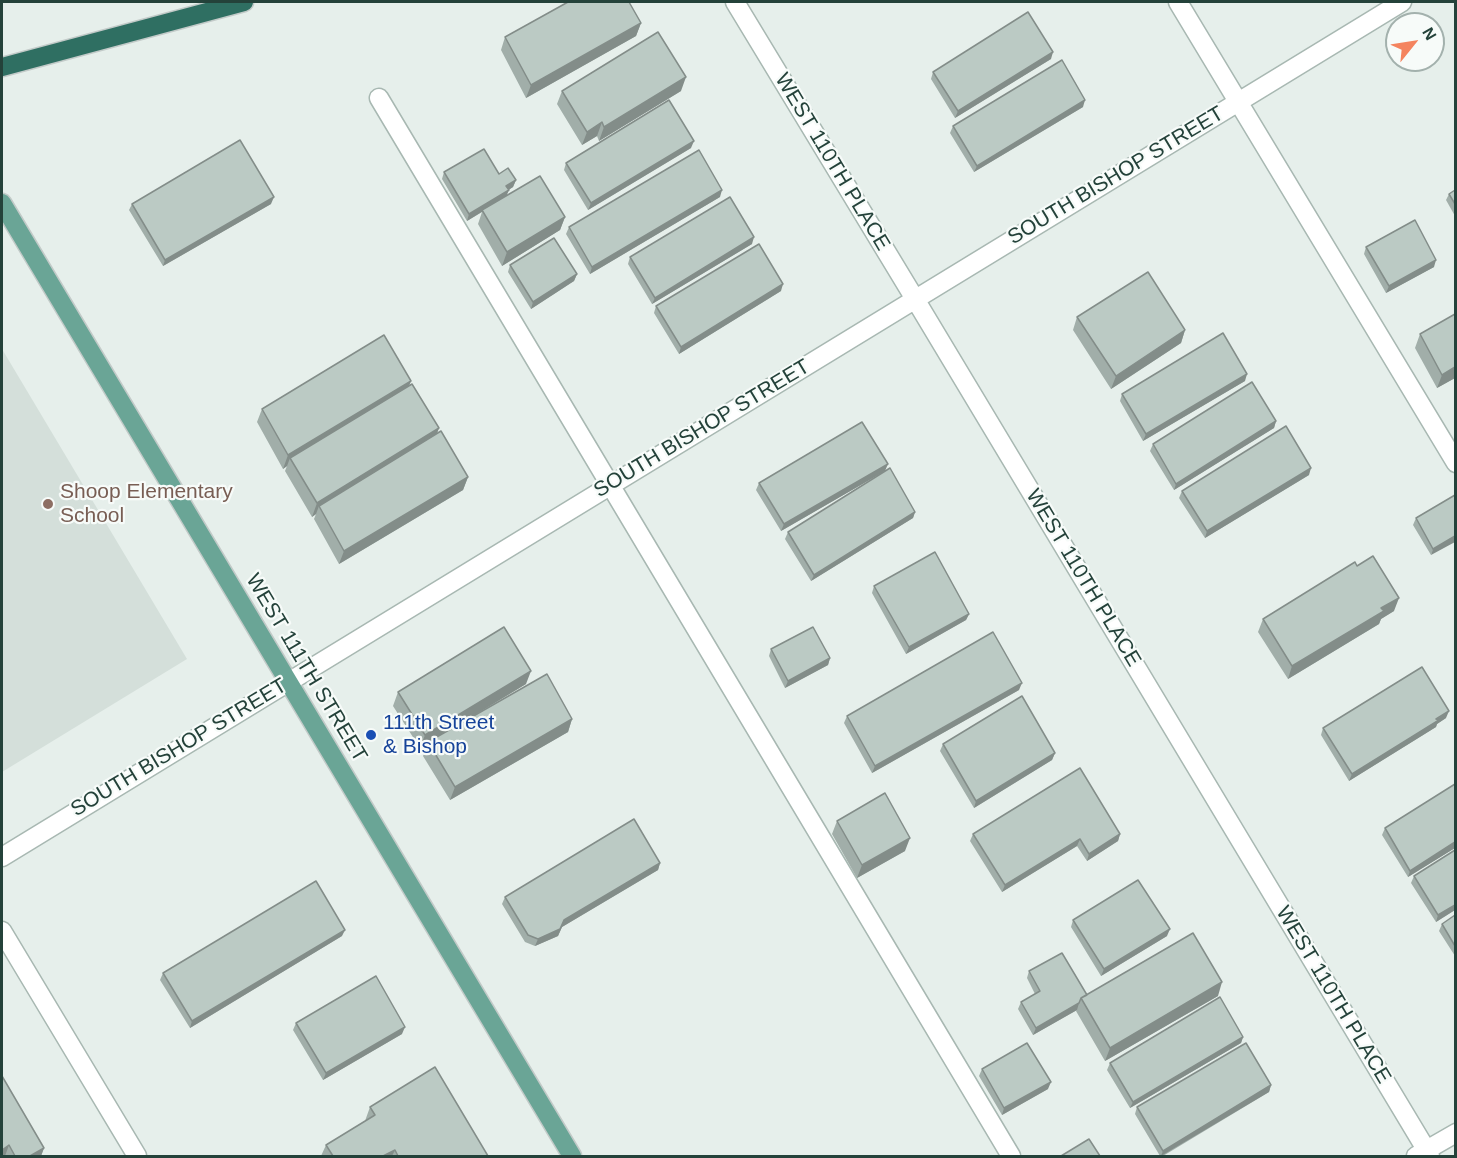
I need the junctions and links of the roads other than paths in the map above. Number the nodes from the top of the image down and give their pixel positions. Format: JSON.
{"nodes":[{"id":1,"x":243,"y":2,"type":"edge"},
{"id":2,"x":735,"y":2,"type":"edge"},
{"id":3,"x":1178,"y":2,"type":"edge"},
{"id":4,"x":1402,"y":2,"type":"edge"},
{"id":5,"x":2,"y":67,"type":"edge"},
{"id":6,"x":379,"y":98,"type":"dead end"},
{"id":7,"x":1238,"y":102,"type":"junction"},
{"id":8,"x":2,"y":203,"type":"edge"},
{"id":9,"x":915,"y":298,"type":"junction"},
{"id":10,"x":1455,"y":463,"type":"edge"},
{"id":11,"x":610,"y":485,"type":"junction"},
{"id":12,"x":288,"y":681,"type":"junction"},
{"id":13,"x":2,"y":856,"type":"edge"},
{"id":14,"x":2,"y":931,"type":"edge"},
{"id":15,"x":1455,"y":1132,"type":"edge"},
{"id":16,"x":1424,"y":1154,"type":"edge"},
{"id":17,"x":137,"y":1156,"type":"edge"},
{"id":18,"x":572,"y":1156,"type":"edge"},
{"id":19,"x":1011,"y":1156,"type":"edge"}],
"edges":[{"from":1,"to":5,"type":"highway"},
{"from":2,"to":9,"type":"street","name":"WEST 110TH PLACE"},
{"from":3,"to":7,"type":"street"},
{"from":4,"to":7,"type":"street","name":"SOUTH BISHOP STREET"},
{"from":6,"to":11,"type":"street"},
{"from":7,"to":9,"type":"street","name":"SOUTH BISHOP STREET"},
{"from":7,"to":10,"type":"street"},
{"from":8,"to":12,"type":"main road","name":"WEST 111TH STREET"},
{"from":9,"to":11,"type":"street","name":"SOUTH BISHOP STREET"},
{"from":9,"to":16,"type":"street","name":"WEST 110TH PLACE"},
{"from":11,"to":12,"type":"street","name":"SOUTH BISHOP STREET"},
{"from":11,"to":19,"type":"street"},
{"from":12,"to":13,"type":"street","name":"SOUTH BISHOP STREET"},
{"from":12,"to":18,"type":"main road","name":"WEST 111TH STREET"},
{"from":14,"to":17,"type":"street"},
{"from":15,"to":16,"type":"street"}]}
